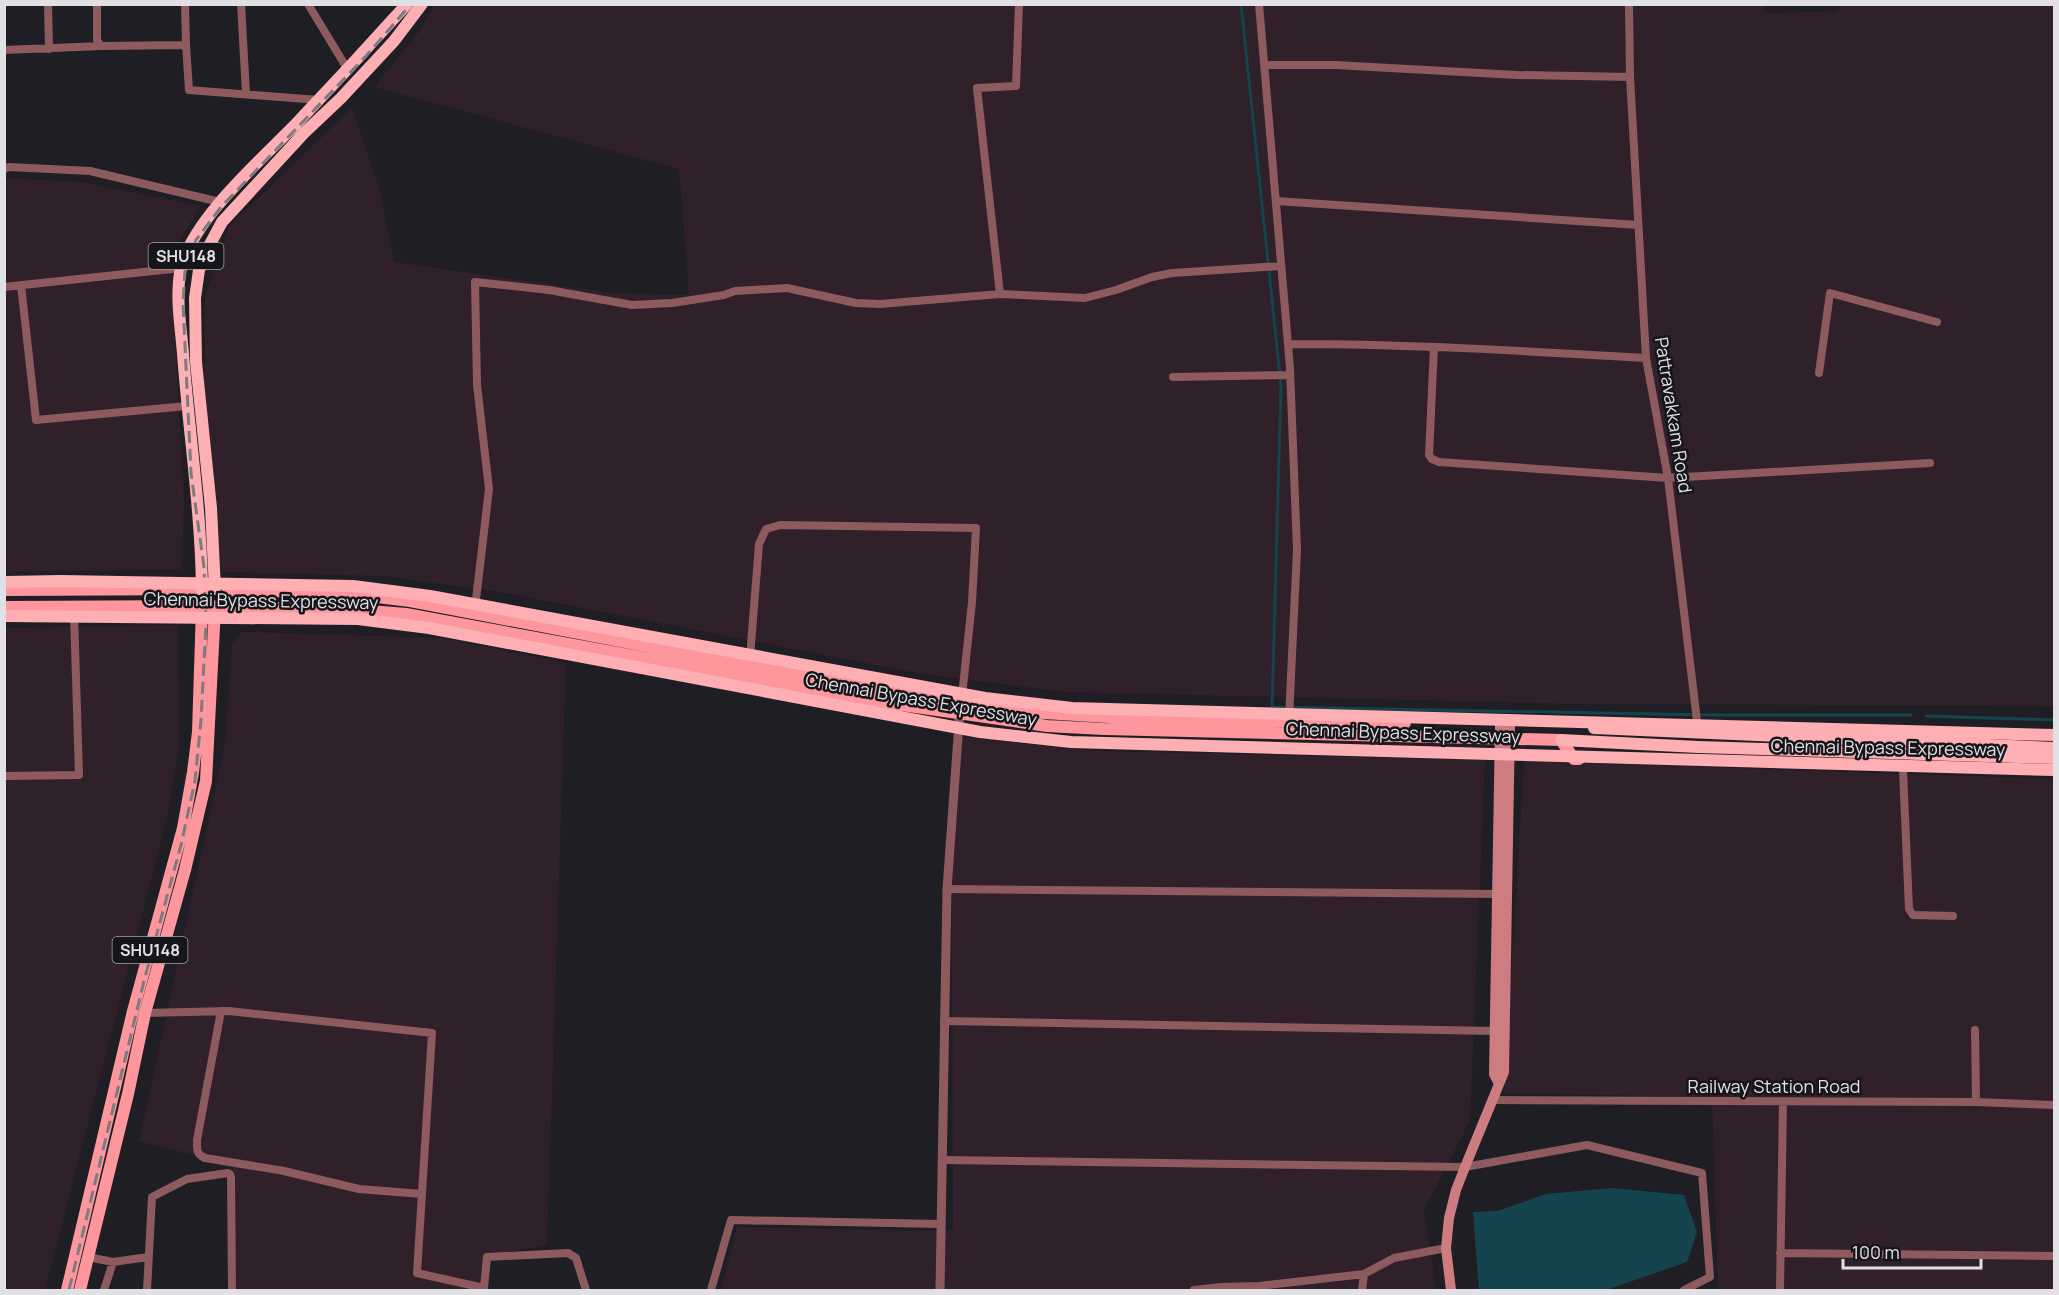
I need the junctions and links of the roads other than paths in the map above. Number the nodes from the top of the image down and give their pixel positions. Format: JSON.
{"nodes":[{"id":1,"x":48,"y":4,"type":"edge"},
{"id":2,"x":97,"y":4,"type":"edge"},
{"id":3,"x":185,"y":4,"type":"edge"},
{"id":4,"x":241,"y":4,"type":"edge"},
{"id":5,"x":308,"y":4,"type":"edge"},
{"id":6,"x":407,"y":4,"type":"edge"},
{"id":7,"x":423,"y":4,"type":"edge"},
{"id":8,"x":1019,"y":4,"type":"edge"},
{"id":9,"x":1259,"y":4,"type":"edge"},
{"id":10,"x":1629,"y":4,"type":"edge"},
{"id":11,"x":186,"y":45,"type":"junction"},
{"id":12,"x":101,"y":46,"type":"junction"},
{"id":13,"x":49,"y":48,"type":"junction"},
{"id":14,"x":4,"y":50,"type":"edge"},
{"id":15,"x":1265,"y":65,"type":"junction"},
{"id":16,"x":348,"y":70,"type":"junction"},
{"id":17,"x":1630,"y":77,"type":"junction"},
{"id":18,"x":246,"y":93,"type":"junction"},
{"id":19,"x":319,"y":100,"type":"junction"},
{"id":20,"x":4,"y":169,"type":"edge"},
{"id":21,"x":1276,"y":201,"type":"junction"},
{"id":22,"x":220,"y":202,"type":"junction"},
{"id":23,"x":1638,"y":225,"type":"junction"},
{"id":24,"x":1281,"y":266,"type":"junction"},
{"id":25,"x":181,"y":268,"type":"junction"},
{"id":26,"x":21,"y":285,"type":"junction"},
{"id":27,"x":4,"y":287,"type":"edge"},
{"id":28,"x":1000,"y":294,"type":"junction"},
{"id":29,"x":1937,"y":322,"type":"dead end"},
{"id":30,"x":1288,"y":344,"type":"junction"},
{"id":31,"x":1434,"y":346,"type":"junction"},
{"id":32,"x":1646,"y":358,"type":"junction"},
{"id":33,"x":1819,"y":373,"type":"dead end"},
{"id":34,"x":1290,"y":375,"type":"junction"},
{"id":35,"x":1173,"y":377,"type":"dead end"},
{"id":36,"x":187,"y":406,"type":"junction"},
{"id":37,"x":1930,"y":463,"type":"dead end"},
{"id":38,"x":1668,"y":478,"type":"junction"},
{"id":39,"x":4,"y":582,"type":"edge"},
{"id":40,"x":208,"y":589,"type":"junction"},
{"id":41,"x":4,"y":590,"type":"edge"},
{"id":42,"x":73,"y":606,"type":"junction"},
{"id":43,"x":209,"y":606,"type":"junction"},
{"id":44,"x":4,"y":607,"type":"edge"},
{"id":45,"x":475,"y":613,"type":"junction"},
{"id":46,"x":4,"y":616,"type":"edge"},
{"id":47,"x":749,"y":666,"type":"junction"},
{"id":48,"x":960,"y":709,"type":"junction"},
{"id":49,"x":1696,"y":716,"type":"junction"},
{"id":50,"x":1289,"y":717,"type":"junction"},
{"id":51,"x":1505,"y":725,"type":"junction"},
{"id":52,"x":1563,"y":727,"type":"junction"},
{"id":53,"x":2055,"y":733,"type":"edge"},
{"id":54,"x":1505,"y":740,"type":"junction"},
{"id":55,"x":1561,"y":740,"type":"junction"},
{"id":56,"x":2055,"y":748,"type":"edge"},
{"id":57,"x":2055,"y":758,"type":"edge"},
{"id":58,"x":1904,"y":770,"type":"junction"},
{"id":59,"x":2055,"y":771,"type":"edge"},
{"id":60,"x":4,"y":776,"type":"edge"},
{"id":61,"x":947,"y":889,"type":"junction"},
{"id":62,"x":1498,"y":894,"type":"junction"},
{"id":63,"x":1953,"y":916,"type":"dead end"},
{"id":64,"x":161,"y":932,"type":"junction"},
{"id":65,"x":222,"y":1011,"type":"junction"},
{"id":66,"x":145,"y":1013,"type":"junction"},
{"id":67,"x":944,"y":1021,"type":"junction"},
{"id":68,"x":1975,"y":1030,"type":"dead end"},
{"id":69,"x":1495,"y":1031,"type":"junction"},
{"id":70,"x":1499,"y":1084,"type":"junction"},
{"id":71,"x":1493,"y":1100,"type":"junction"},
{"id":72,"x":1783,"y":1102,"type":"junction"},
{"id":73,"x":1976,"y":1102,"type":"junction"},
{"id":74,"x":2055,"y":1105,"type":"edge"},
{"id":75,"x":942,"y":1160,"type":"junction"},
{"id":76,"x":1465,"y":1167,"type":"junction"},
{"id":77,"x":422,"y":1194,"type":"junction"},
{"id":78,"x":941,"y":1224,"type":"junction"},
{"id":79,"x":1446,"y":1248,"type":"junction"},
{"id":80,"x":1780,"y":1252,"type":"junction"},
{"id":81,"x":2055,"y":1256,"type":"edge"},
{"id":82,"x":88,"y":1257,"type":"junction"},
{"id":83,"x":148,"y":1257,"type":"junction"},
{"id":84,"x":113,"y":1262,"type":"junction"},
{"id":85,"x":1364,"y":1274,"type":"junction"},
{"id":86,"x":1259,"y":1288,"type":"edge"},
{"id":87,"x":484,"y":1289,"type":"edge"},
{"id":88,"x":67,"y":1290,"type":"edge"},
{"id":89,"x":80,"y":1290,"type":"edge"},
{"id":90,"x":104,"y":1290,"type":"edge"},
{"id":91,"x":147,"y":1290,"type":"edge"},
{"id":92,"x":232,"y":1290,"type":"edge"},
{"id":93,"x":586,"y":1290,"type":"edge"},
{"id":94,"x":711,"y":1290,"type":"edge"},
{"id":95,"x":940,"y":1290,"type":"edge"},
{"id":96,"x":1194,"y":1290,"type":"edge"},
{"id":97,"x":1362,"y":1290,"type":"edge"},
{"id":98,"x":1451,"y":1290,"type":"edge"},
{"id":99,"x":1683,"y":1290,"type":"edge"},
{"id":100,"x":1780,"y":1290,"type":"edge"}],
"edges":[{"from":1,"to":13,"type":"street"},
{"from":2,"to":12,"type":"street"},
{"from":3,"to":11,"type":"street"},
{"from":4,"to":18,"type":"street"},
{"from":5,"to":16,"type":"street"},
{"from":6,"to":16,"type":"highway","number":"SHU148"},
{"from":7,"to":40,"type":"highway","number":"SHU148"},
{"from":8,"to":28,"type":"street"},
{"from":9,"to":15,"type":"street"},
{"from":10,"to":17,"type":"street","name":"Pattravakkam Road"},
{"from":11,"to":12,"type":"street"},
{"from":11,"to":18,"type":"street"},
{"from":12,"to":13,"type":"street"},
{"from":13,"to":14,"type":"street"},
{"from":15,"to":17,"type":"street"},
{"from":15,"to":21,"type":"street"},
{"from":16,"to":19,"type":"highway","number":"SHU148"},
{"from":17,"to":23,"type":"street","name":"Pattravakkam Road"},
{"from":18,"to":19,"type":"street"},
{"from":19,"to":22,"type":"highway","number":"SHU148"},
{"from":20,"to":22,"type":"street"},
{"from":21,"to":23,"type":"street"},
{"from":21,"to":24,"type":"street"},
{"from":22,"to":25,"type":"highway","number":"SHU148"},
{"from":23,"to":32,"type":"street","name":"Pattravakkam Road"},
{"from":24,"to":28,"type":"street"},
{"from":24,"to":30,"type":"street"},
{"from":25,"to":26,"type":"street"},
{"from":25,"to":36,"type":"highway","number":"SHU148"},
{"from":26,"to":27,"type":"street"},
{"from":26,"to":36,"type":"street"},
{"from":28,"to":45,"type":"street"},
{"from":29,"to":33,"type":"street"},
{"from":30,"to":31,"type":"street"},
{"from":30,"to":34,"type":"street"},
{"from":31,"to":32,"type":"street"},
{"from":31,"to":38,"type":"street"},
{"from":32,"to":38,"type":"street","name":"Pattravakkam Road"},
{"from":34,"to":35,"type":"street"},
{"from":34,"to":50,"type":"street"},
{"from":36,"to":40,"type":"highway","number":"SHU148"},
{"from":37,"to":38,"type":"street"},
{"from":38,"to":49,"type":"street","name":"Pattravakkam Road"},
{"from":39,"to":53,"type":"highway","name":"Chennai Bypass Expressway","bridge":true},
{"from":40,"to":41,"type":"main road"},
{"from":40,"to":43,"type":"main road","number":"SHU148"},
{"from":40,"to":45,"type":"main road"},
{"from":42,"to":43,"type":"main road"},
{"from":42,"to":44,"type":"main road"},
{"from":42,"to":60,"type":"street"},
{"from":43,"to":48,"type":"main road"},
{"from":43,"to":64,"type":"main road","number":"SHU148"},
{"from":45,"to":47,"type":"main road"},
{"from":46,"to":59,"type":"highway","name":"Chennai Bypass Expressway","bridge":true},
{"from":47,"to":48,"type":"main road"},
{"from":47,"to":48,"type":"street"},
{"from":48,"to":50,"type":"main road"},
{"from":48,"to":61,"type":"street"},
{"from":49,"to":52,"type":"main road"},
{"from":49,"to":53,"type":"main road"},
{"from":50,"to":51,"type":"main road"},
{"from":50,"to":54,"type":"main road"},
{"from":51,"to":52,"type":"main road"},
{"from":51,"to":54,"type":"main road"},
{"from":52,"to":56,"type":"highway"},
{"from":54,"to":55,"type":"main road"},
{"from":54,"to":62,"type":"main road"},
{"from":54,"to":70,"type":"main road"},
{"from":55,"to":57,"type":"highway"},
{"from":55,"to":58,"type":"main road"},
{"from":58,"to":59,"type":"main road"},
{"from":58,"to":63,"type":"street"},
{"from":61,"to":62,"type":"street"},
{"from":61,"to":67,"type":"street"},
{"from":62,"to":69,"type":"main road"},
{"from":64,"to":66,"type":"main road","number":"SHU148"},
{"from":64,"to":88,"type":"main road","number":"SHU148"},
{"from":65,"to":66,"type":"street"},
{"from":65,"to":77,"type":"street"},
{"from":65,"to":77,"type":"street"},
{"from":66,"to":82,"type":"main road","number":"SHU148"},
{"from":67,"to":69,"type":"street"},
{"from":67,"to":75,"type":"street"},
{"from":68,"to":73,"type":"street"},
{"from":69,"to":70,"type":"main road"},
{"from":70,"to":71,"type":"main road"},
{"from":71,"to":72,"type":"street","name":"Railway Station Road"},
{"from":71,"to":76,"type":"main road"},
{"from":72,"to":73,"type":"street","name":"Railway Station Road"},
{"from":72,"to":80,"type":"street"},
{"from":73,"to":74,"type":"street","name":"Railway Station Road"},
{"from":75,"to":76,"type":"street"},
{"from":75,"to":78,"type":"street"},
{"from":76,"to":79,"type":"main road"},
{"from":76,"to":99,"type":"street"},
{"from":77,"to":87,"type":"street"},
{"from":78,"to":94,"type":"street"},
{"from":78,"to":95,"type":"street"},
{"from":79,"to":85,"type":"street"},
{"from":79,"to":98,"type":"main road"},
{"from":80,"to":81,"type":"street"},
{"from":80,"to":100,"type":"street"},
{"from":82,"to":84,"type":"street"},
{"from":82,"to":89,"type":"main road","number":"SHU148"},
{"from":83,"to":84,"type":"street"},
{"from":83,"to":91,"type":"street"},
{"from":83,"to":92,"type":"street"},
{"from":84,"to":90,"type":"street"},
{"from":85,"to":86,"type":"street"},
{"from":85,"to":97,"type":"street"},
{"from":86,"to":96,"type":"street"},
{"from":87,"to":93,"type":"street"}]}
